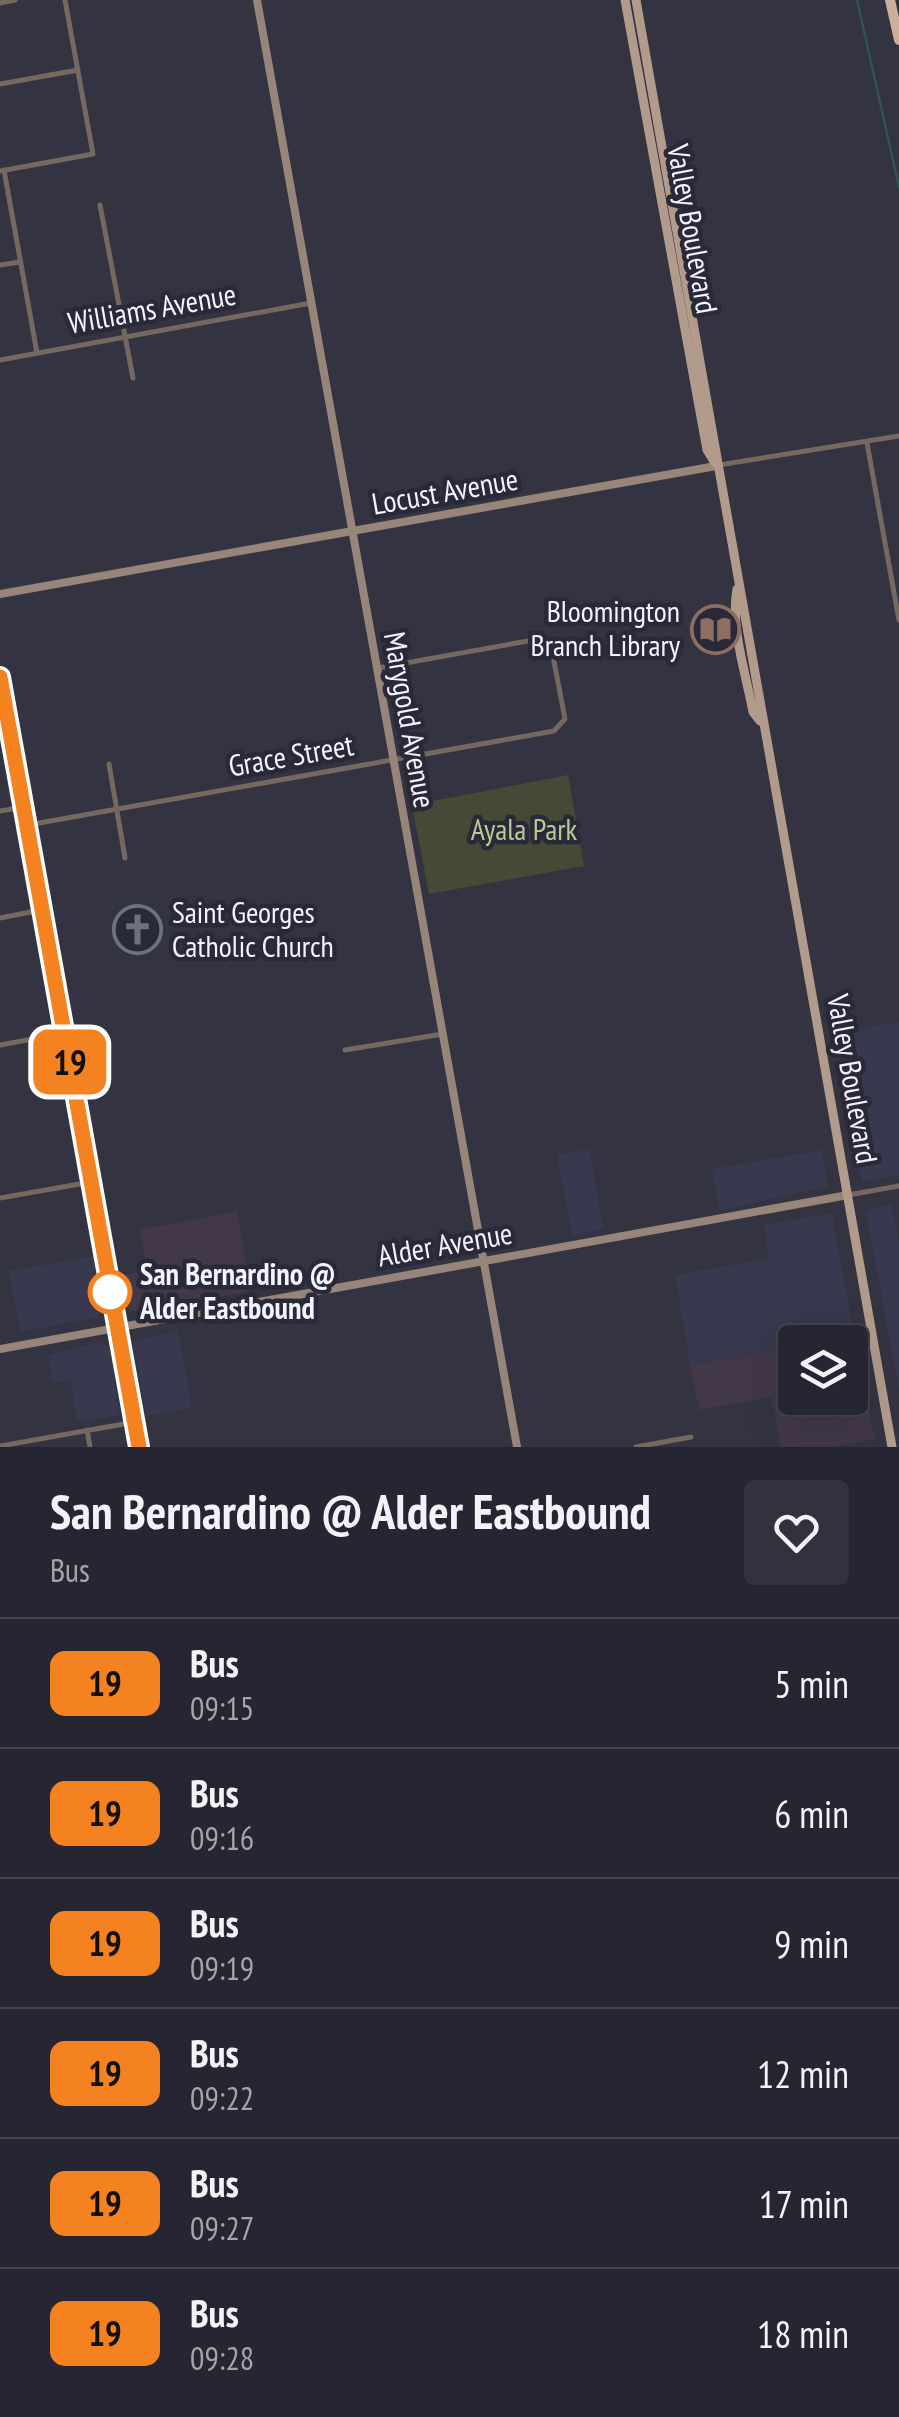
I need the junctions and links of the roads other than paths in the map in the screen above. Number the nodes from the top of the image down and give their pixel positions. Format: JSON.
{"nodes":[{"id":1,"x":15,"y":0,"type":"edge"},
{"id":2,"x":65,"y":0,"type":"edge"},
{"id":3,"x":257,"y":0,"type":"edge"},
{"id":4,"x":625,"y":0,"type":"edge"},
{"id":5,"x":636,"y":0,"type":"edge"},
{"id":6,"x":890,"y":0,"type":"edge"},
{"id":7,"x":0,"y":3,"type":"edge"},
{"id":8,"x":899,"y":40,"type":"edge"},
{"id":9,"x":78,"y":70,"type":"junction"},
{"id":10,"x":0,"y":84,"type":"edge"},
{"id":11,"x":2,"y":171,"type":"edge"},
{"id":12,"x":100,"y":205,"type":"dead end"},
{"id":13,"x":20,"y":262,"type":"junction"},
{"id":14,"x":0,"y":265,"type":"edge"},
{"id":15,"x":311,"y":303,"type":"junction"},
{"id":16,"x":126,"y":337,"type":"junction"},
{"id":17,"x":37,"y":353,"type":"junction"},
{"id":18,"x":0,"y":360,"type":"edge"},
{"id":19,"x":133,"y":378,"type":"dead end"},
{"id":20,"x":899,"y":436,"type":"edge"},
{"id":21,"x":867,"y":443,"type":"junction"},
{"id":22,"x":716,"y":466,"type":"junction"},
{"id":23,"x":352,"y":532,"type":"junction"},
{"id":24,"x":0,"y":594,"type":"edge"},
{"id":25,"x":899,"y":620,"type":"edge"},
{"id":26,"x":376,"y":668,"type":"junction"},
{"id":27,"x":0,"y":676,"type":"edge"},
{"id":28,"x":393,"y":760,"type":"junction"},
{"id":29,"x":109,"y":764,"type":"dead end"},
{"id":30,"x":24,"y":807,"type":"junction"},
{"id":31,"x":116,"y":810,"type":"junction"},
{"id":32,"x":0,"y":811,"type":"edge"},
{"id":33,"x":28,"y":825,"type":"junction"},
{"id":34,"x":126,"y":858,"type":"dead end"},
{"id":35,"x":42,"y":910,"type":"junction"},
{"id":36,"x":0,"y":918,"type":"edge"},
{"id":37,"x":65,"y":1034,"type":"junction"},
{"id":38,"x":443,"y":1034,"type":"junction"},
{"id":39,"x":0,"y":1045,"type":"edge"},
{"id":40,"x":345,"y":1050,"type":"dead end"},
{"id":41,"x":92,"y":1182,"type":"junction"},
{"id":42,"x":899,"y":1186,"type":"edge"},
{"id":43,"x":848,"y":1196,"type":"junction"},
{"id":44,"x":0,"y":1198,"type":"edge"},
{"id":45,"x":484,"y":1261,"type":"junction"},
{"id":46,"x":116,"y":1327,"type":"junction"},
{"id":47,"x":0,"y":1349,"type":"edge"},
{"id":48,"x":134,"y":1422,"type":"junction"},
{"id":49,"x":87,"y":1430,"type":"junction"},
{"id":50,"x":691,"y":1437,"type":"dead end"},
{"id":51,"x":661,"y":1445,"type":"edge"},
{"id":52,"x":0,"y":1446,"type":"edge"},
{"id":53,"x":90,"y":1447,"type":"edge"},
{"id":54,"x":139,"y":1447,"type":"edge"},
{"id":55,"x":517,"y":1447,"type":"edge"},
{"id":56,"x":636,"y":1447,"type":"edge"},
{"id":57,"x":892,"y":1447,"type":"edge"}],
"edges":[{"from":1,"to":7,"type":"street"},
{"from":2,"to":9,"type":"street"},
{"from":3,"to":15,"type":"street","name":"Marygold Avenue"},
{"from":4,"to":22,"type":"main road","name":"Valley Boulevard"},
{"from":5,"to":22,"type":"main road","name":"Valley Boulevard"},
{"from":6,"to":8,"type":"highway"},
{"from":9,"to":10,"type":"street"},
{"from":9,"to":11,"type":"street"},
{"from":11,"to":13,"type":"street"},
{"from":12,"to":16,"type":"street"},
{"from":13,"to":14,"type":"street"},
{"from":13,"to":17,"type":"street"},
{"from":15,"to":16,"type":"street","name":"Williams Avenue"},
{"from":15,"to":23,"type":"street","name":"Marygold Avenue"},
{"from":16,"to":17,"type":"street","name":"Williams Avenue"},
{"from":16,"to":19,"type":"street"},
{"from":17,"to":18,"type":"street","name":"Williams Avenue"},
{"from":20,"to":21,"type":"street","name":"Locust Avenue"},
{"from":21,"to":22,"type":"street","name":"Locust Avenue"},
{"from":21,"to":25,"type":"street"},
{"from":22,"to":23,"type":"street","name":"Locust Avenue"},
{"from":22,"to":43,"type":"main road","name":"Valley Boulevard"},
{"from":23,"to":24,"type":"street","name":"Locust Avenue"},
{"from":23,"to":26,"type":"street","name":"Marygold Avenue"},
{"from":26,"to":28,"type":"street","name":"Marygold Avenue"},
{"from":26,"to":28,"type":"street","name":"Grace Street"},
{"from":27,"to":30,"type":"street"},
{"from":28,"to":31,"type":"street","name":"Grace Street"},
{"from":28,"to":38,"type":"street","name":"Marygold Avenue"},
{"from":29,"to":31,"type":"street"},
{"from":30,"to":32,"type":"street"},
{"from":30,"to":33,"type":"street"},
{"from":31,"to":33,"type":"street","name":"Grace Street"},
{"from":31,"to":34,"type":"street"},
{"from":33,"to":35,"type":"street"},
{"from":35,"to":36,"type":"street"},
{"from":35,"to":37,"type":"street"},
{"from":37,"to":39,"type":"street"},
{"from":37,"to":41,"type":"street"},
{"from":38,"to":40,"type":"street"},
{"from":38,"to":45,"type":"street","name":"Marygold Avenue"},
{"from":41,"to":44,"type":"street"},
{"from":41,"to":46,"type":"street"},
{"from":42,"to":43,"type":"street","name":"Alder Avenue"},
{"from":43,"to":45,"type":"street","name":"Alder Avenue"},
{"from":43,"to":57,"type":"main road","name":"Valley Boulevard"},
{"from":45,"to":46,"type":"street","name":"Alder Avenue"},
{"from":45,"to":55,"type":"street","name":"Marygold Avenue"},
{"from":46,"to":47,"type":"street","name":"Alder Avenue"},
{"from":46,"to":48,"type":"street"},
{"from":48,"to":49,"type":"street"},
{"from":48,"to":54,"type":"street"},
{"from":49,"to":52,"type":"street"},
{"from":49,"to":53,"type":"street"},
{"from":50,"to":51,"type":"street"},
{"from":51,"to":56,"type":"street"}]}
